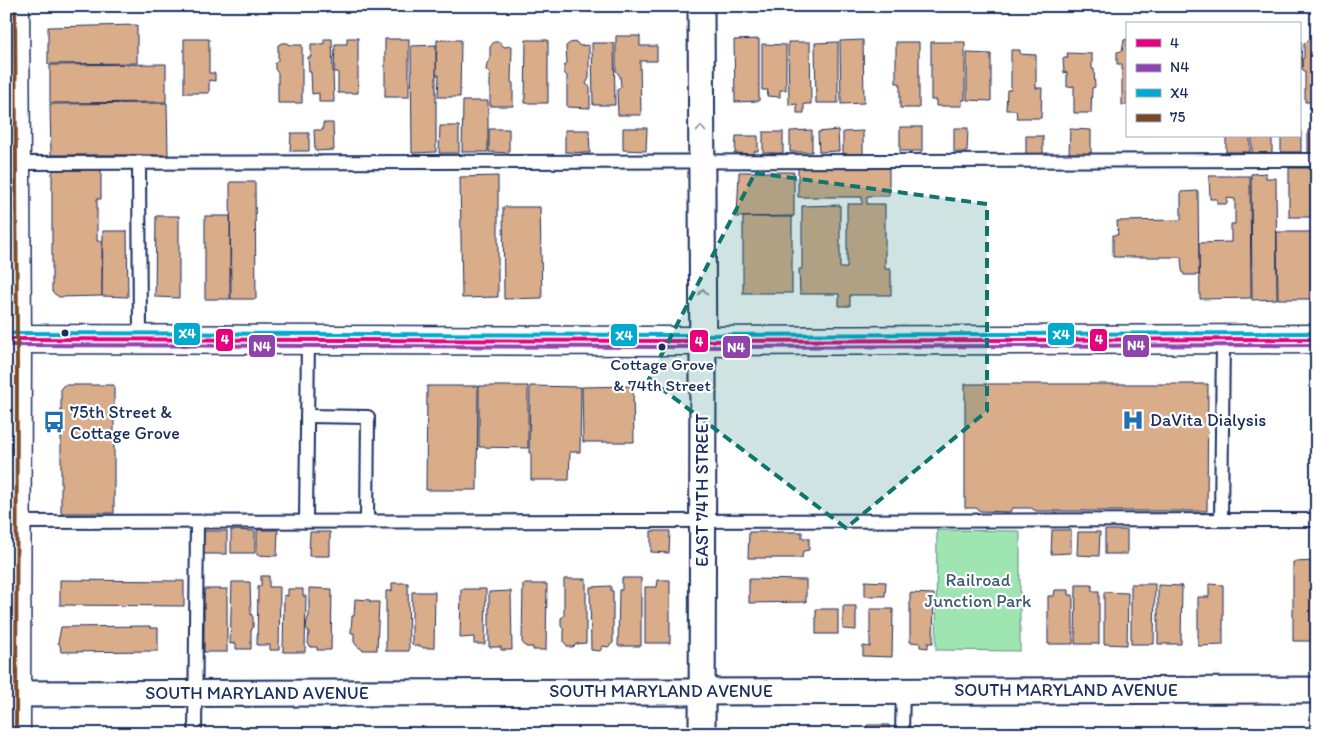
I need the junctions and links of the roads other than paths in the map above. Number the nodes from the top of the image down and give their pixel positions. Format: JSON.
{"nodes":[{"id":1,"x":15,"y":6,"type":"edge"},
{"id":2,"x":701,"y":6,"type":"edge"},
{"id":3,"x":1317,"y":160,"type":"edge"},
{"id":4,"x":702,"y":161,"type":"junction"},
{"id":5,"x":139,"y":162,"type":"junction"},
{"id":6,"x":11,"y":163,"type":"edge"},
{"id":7,"x":140,"y":338,"type":"junction"},
{"id":8,"x":12,"y":339,"type":"edge"},
{"id":9,"x":308,"y":339,"type":"junction"},
{"id":10,"x":1317,"y":339,"type":"edge"},
{"id":11,"x":1223,"y":340,"type":"junction"},
{"id":12,"x":703,"y":341,"type":"junction"},
{"id":13,"x":307,"y":416,"type":"junction"},
{"id":14,"x":12,"y":469,"type":"edge"},
{"id":15,"x":1221,"y":520,"type":"junction"},
{"id":16,"x":1317,"y":520,"type":"edge"},
{"id":17,"x":306,"y":521,"type":"junction"},
{"id":18,"x":367,"y":521,"type":"junction"},
{"id":19,"x":702,"y":521,"type":"junction"},
{"id":20,"x":12,"y":522,"type":"edge"},
{"id":21,"x":197,"y":522,"type":"junction"},
{"id":22,"x":903,"y":690,"type":"junction"},
{"id":23,"x":1317,"y":690,"type":"edge"},
{"id":24,"x":702,"y":691,"type":"junction"},
{"id":25,"x":11,"y":694,"type":"edge"},
{"id":26,"x":196,"y":694,"type":"junction"},
{"id":27,"x":16,"y":734,"type":"edge"},
{"id":28,"x":195,"y":734,"type":"edge"},
{"id":29,"x":702,"y":734,"type":"edge"},
{"id":30,"x":902,"y":734,"type":"edge"}],
"edges":[{"from":1,"to":6,"type":"main road"},
{"from":4,"to":2,"type":"street","name":"EAST 74TH STREET","one_way":true},
{"from":3,"to":4,"type":"lane"},
{"from":4,"to":5,"type":"lane"},
{"from":12,"to":4,"type":"street","name":"EAST 74TH STREET","one_way":true},
{"from":5,"to":6,"type":"lane"},
{"from":5,"to":7,"type":"lane"},
{"from":6,"to":8,"type":"main road"},
{"from":7,"to":8,"type":"main road"},
{"from":7,"to":9,"type":"main road"},
{"from":8,"to":14,"type":"main road"},
{"from":9,"to":12,"type":"main road"},
{"from":9,"to":13,"type":"lane"},
{"from":10,"to":11,"type":"main road"},
{"from":11,"to":12,"type":"main road"},
{"from":11,"to":15,"type":"lane"},
{"from":12,"to":19,"type":"street","name":"EAST 74TH STREET"},
{"from":13,"to":17,"type":"lane"},
{"from":13,"to":18,"type":"lane"},
{"from":14,"to":20,"type":"main road"},
{"from":15,"to":16,"type":"lane"},
{"from":15,"to":19,"type":"lane"},
{"from":17,"to":18,"type":"lane"},
{"from":17,"to":21,"type":"lane"},
{"from":18,"to":19,"type":"lane"},
{"from":19,"to":24,"type":"street","name":"EAST 74TH STREET"},
{"from":20,"to":21,"type":"lane"},
{"from":20,"to":25,"type":"main road"},
{"from":21,"to":26,"type":"lane"},
{"from":22,"to":23,"type":"street","name":"SOUTH MARYLAND AVENUE"},
{"from":22,"to":24,"type":"street","name":"SOUTH MARYLAND AVENUE"},
{"from":22,"to":30,"type":"lane"},
{"from":24,"to":26,"type":"street","name":"SOUTH MARYLAND AVENUE"},
{"from":24,"to":29,"type":"street","name":"EAST 74TH STREET"},
{"from":25,"to":26,"type":"street","name":"SOUTH MARYLAND AVENUE"},
{"from":25,"to":27,"type":"main road"},
{"from":26,"to":28,"type":"lane"}]}
